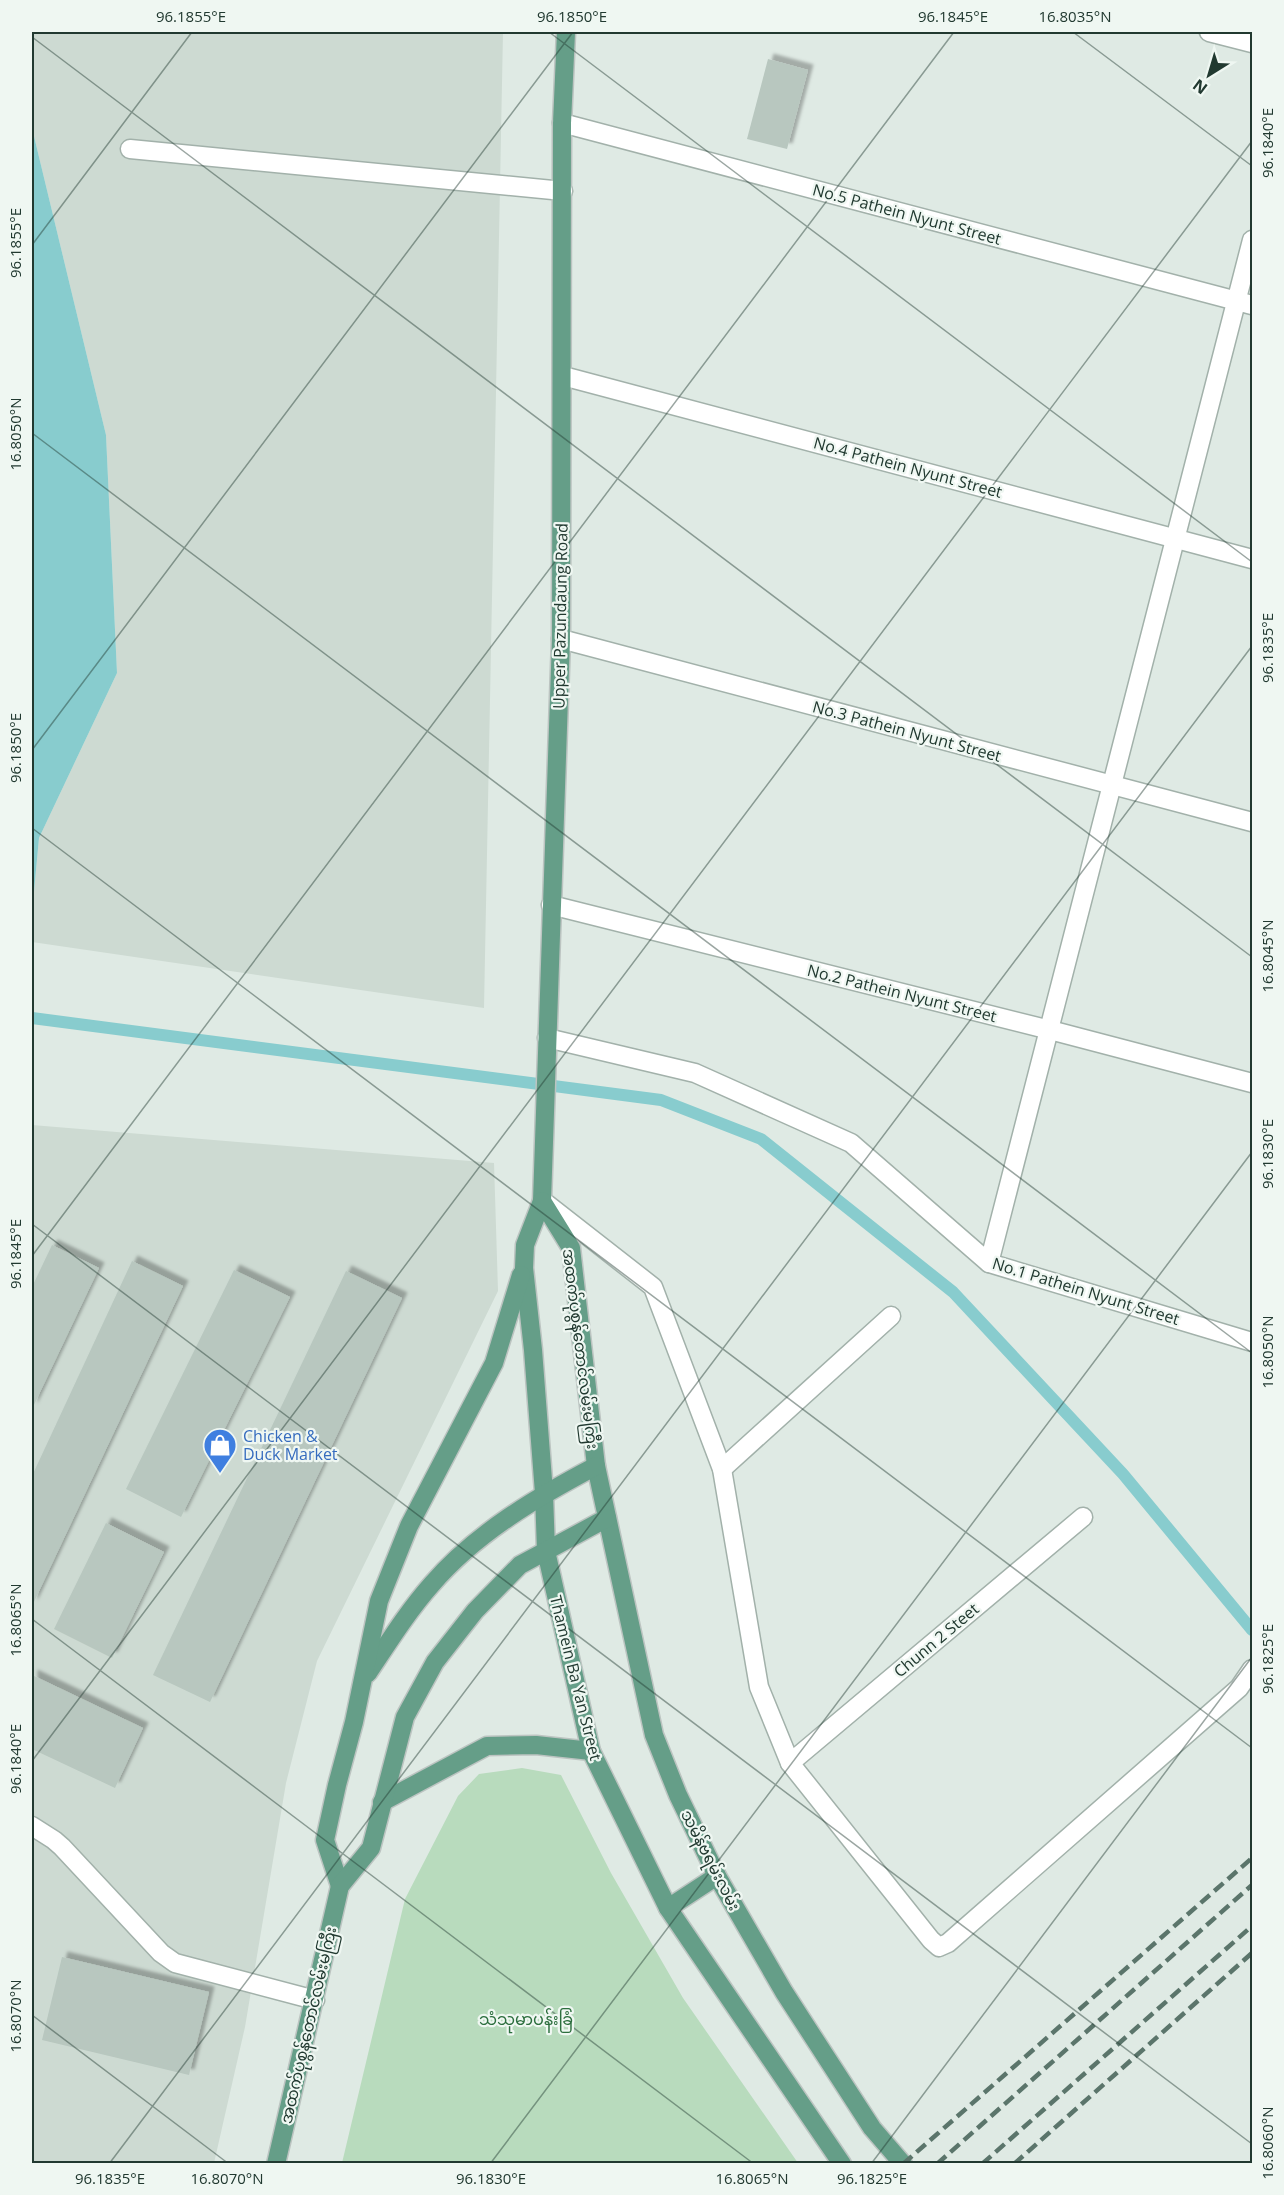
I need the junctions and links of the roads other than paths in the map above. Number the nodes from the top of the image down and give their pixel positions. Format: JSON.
{"nodes":[{"id":1,"x":566,"y":32,"type":"edge"},
{"id":2,"x":1209,"y":32,"type":"edge"},
{"id":3,"x":1252,"y":43,"type":"edge"},
{"id":4,"x":562,"y":123,"type":"junction"},
{"id":5,"x":130,"y":149,"type":"dead end"},
{"id":6,"x":563,"y":191,"type":"junction"},
{"id":7,"x":1252,"y":240,"type":"edge"},
{"id":8,"x":1245,"y":303,"type":"edge"},
{"id":9,"x":563,"y":376,"type":"junction"},
{"id":10,"x":1176,"y":538,"type":"junction"},
{"id":11,"x":1252,"y":559,"type":"edge"},
{"id":12,"x":561,"y":639,"type":"junction"},
{"id":13,"x":1113,"y":785,"type":"junction"},
{"id":14,"x":1252,"y":822,"type":"edge"},
{"id":15,"x":551,"y":905,"type":"junction"},
{"id":16,"x":1050,"y":1030,"type":"junction"},
{"id":17,"x":547,"y":1038,"type":"junction"},
{"id":18,"x":1252,"y":1083,"type":"edge"},
{"id":19,"x":542,"y":1201,"type":"junction"},
{"id":20,"x":989,"y":1263,"type":"junction"},
{"id":21,"x":524,"y":1268,"type":"junction"},
{"id":22,"x":891,"y":1316,"type":"dead end"},
{"id":23,"x":1252,"y":1342,"type":"edge"},
{"id":24,"x":596,"y":1466,"type":"junction"},
{"id":25,"x":722,"y":1469,"type":"junction"},
{"id":26,"x":544,"y":1493,"type":"junction"},
{"id":27,"x":1083,"y":1517,"type":"dead end"},
{"id":28,"x":607,"y":1518,"type":"junction"},
{"id":29,"x":546,"y":1551,"type":"junction"},
{"id":30,"x":1252,"y":1669,"type":"edge"},
{"id":31,"x":362,"y":1683,"type":"junction"},
{"id":32,"x":591,"y":1751,"type":"junction"},
{"id":33,"x":790,"y":1763,"type":"junction"},
{"id":34,"x":382,"y":1802,"type":"junction"},
{"id":35,"x":32,"y":1826,"type":"edge"},
{"id":36,"x":717,"y":1876,"type":"junction"},
{"id":37,"x":339,"y":1886,"type":"junction"},
{"id":38,"x":668,"y":1908,"type":"junction"},
{"id":39,"x":315,"y":2000,"type":"junction"},
{"id":40,"x":838,"y":2159,"type":"edge"},
{"id":41,"x":276,"y":2163,"type":"edge"},
{"id":42,"x":903,"y":2163,"type":"edge"}],
"edges":[{"from":1,"to":4,"type":"main road","name":"Upper Pazundaung Road"},
{"from":2,"to":3,"type":"street"},
{"from":4,"to":6,"type":"main road","name":"Upper Pazundaung Road"},
{"from":4,"to":8,"type":"street","name":"No.5 Pathein Nyunt Street"},
{"from":5,"to":6,"type":"street"},
{"from":6,"to":9,"type":"main road","name":"Upper Pazundaung Road"},
{"from":7,"to":8,"type":"street"},
{"from":8,"to":10,"type":"street"},
{"from":9,"to":10,"type":"street","name":"No.4 Pathein Nyunt Street"},
{"from":9,"to":12,"type":"main road","name":"Upper Pazundaung Road"},
{"from":10,"to":11,"type":"street","name":"No.4 Pathein Nyunt Street"},
{"from":10,"to":13,"type":"street"},
{"from":12,"to":13,"type":"street","name":"No.3 Pathein Nyunt Street"},
{"from":12,"to":15,"type":"main road","name":"Upper Pazundaung Road"},
{"from":13,"to":14,"type":"street","name":"No.3 Pathein Nyunt Street"},
{"from":13,"to":16,"type":"street"},
{"from":15,"to":16,"type":"street","name":"No.2 Pathein Nyunt Street"},
{"from":15,"to":17,"type":"main road","name":"Upper Pazundaung Road"},
{"from":16,"to":18,"type":"street","name":"No.2 Pathein Nyunt Street"},
{"from":16,"to":20,"type":"street"},
{"from":17,"to":19,"type":"main road","name":"Upper Pazundaung Road"},
{"from":17,"to":20,"type":"street","name":"No.1 Pathein Nyunt Street"},
{"from":19,"to":21,"type":"main road"},
{"from":19,"to":24,"type":"main road","name":"အထက်ပုစွန်တောင်လမ်းမကြီး"},
{"from":19,"to":25,"type":"street"},
{"from":20,"to":23,"type":"street","name":"No.1 Pathein Nyunt Street"},
{"from":21,"to":26,"type":"main road","name":"Thamein Ba Yan Street"},
{"from":21,"to":31,"type":"main road"},
{"from":22,"to":25,"type":"street"},
{"from":24,"to":26,"type":"main road","name":"အထက်ပုစွန်တောင်လမ်းမကြီး"},
{"from":24,"to":28,"type":"main road","name":"အထက်ပုစွန်တောင်လမ်းမကြီး"},
{"from":25,"to":33,"type":"street"},
{"from":26,"to":29,"type":"main road","name":"Thamein Ba Yan Street"},
{"from":26,"to":31,"type":"main road","name":"အထက်ပုစွန်တောင်လမ်းမကြီး"},
{"from":27,"to":33,"type":"street","name":"Chunn 2 Steet"},
{"from":28,"to":29,"type":"main road","name":"အထက်ပုစွန်တောင်လမ်းမကြီး"},
{"from":28,"to":36,"type":"main road","name":"သမိန်ဗရမ်းလမ်း"},
{"from":29,"to":32,"type":"main road","name":"Thamein Ba Yan Street"},
{"from":29,"to":34,"type":"main road","name":"အထက်ပုစွန်တောင်လမ်းမကြီး"},
{"from":30,"to":33,"type":"street"},
{"from":31,"to":37,"type":"main road","name":"အထက်ပုစွန်တောင်လမ်းမကြီး"},
{"from":32,"to":34,"type":"main road"},
{"from":32,"to":38,"type":"main road","name":"Thamein Ba Yan Street"},
{"from":34,"to":37,"type":"main road","name":"အထက်ပုစွန်တောင်လမ်းမကြီး"},
{"from":35,"to":39,"type":"street"},
{"from":36,"to":38,"type":"main road"},
{"from":36,"to":42,"type":"main road","name":"သမိန်ဗရမ်းလမ်း"},
{"from":37,"to":39,"type":"main road","name":"အထက်ပုစွန်တောင်လမ်းမကြီး"},
{"from":38,"to":40,"type":"main road","name":"Thamein Ba Yan Street"},
{"from":39,"to":41,"type":"main road","name":"အထက်ပုစွန်တောင်လမ်းမကြီး"}]}
